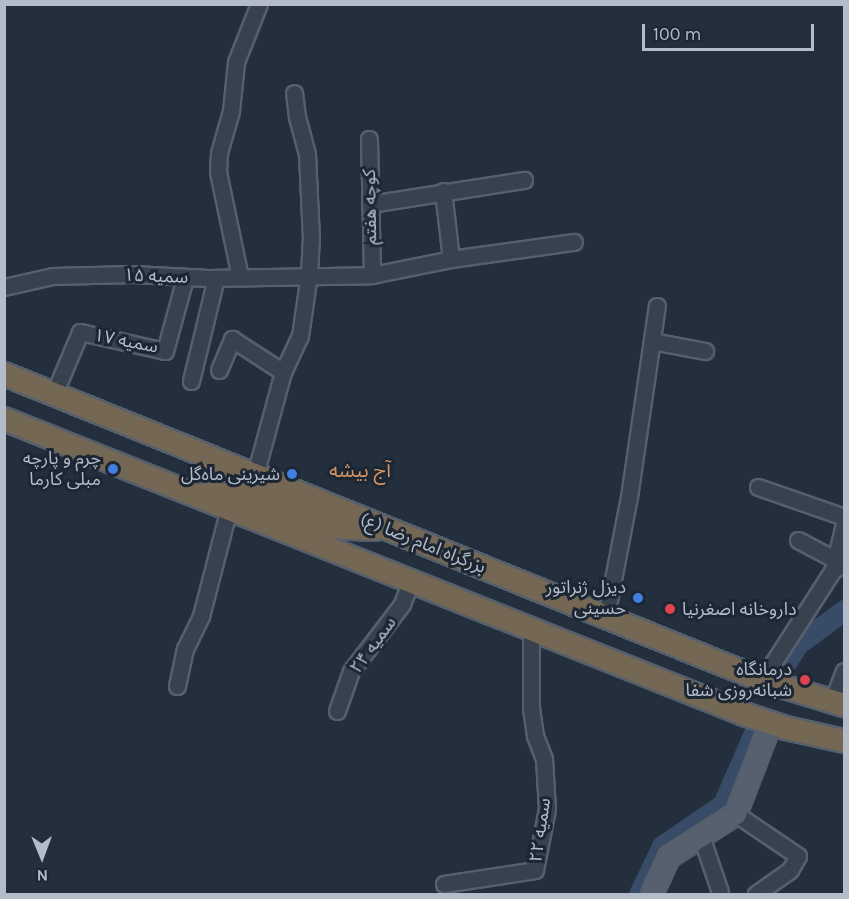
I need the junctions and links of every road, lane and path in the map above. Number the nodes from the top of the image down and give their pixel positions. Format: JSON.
{"nodes":[{"id":1,"x":259,"y":4,"type":"edge"},
{"id":2,"x":294,"y":93,"type":"dead end"},
{"id":3,"x":369,"y":139,"type":"dead end"},
{"id":4,"x":524,"y":180,"type":"dead end"},
{"id":5,"x":443,"y":191,"type":"junction"},
{"id":6,"x":370,"y":204,"type":"junction"},
{"id":7,"x":574,"y":242,"type":"dead end"},
{"id":8,"x":451,"y":259,"type":"junction"},
{"id":9,"x":309,"y":274,"type":"junction"},
{"id":10,"x":372,"y":275,"type":"junction"},
{"id":11,"x":240,"y":277,"type":"junction"},
{"id":12,"x":185,"y":278,"type":"junction"},
{"id":13,"x":216,"y":278,"type":"junction"},
{"id":14,"x":4,"y":287,"type":"edge"},
{"id":15,"x":657,"y":306,"type":"dead end"},
{"id":16,"x":652,"y":341,"type":"junction"},
{"id":17,"x":705,"y":351,"type":"dead end"},
{"id":18,"x":219,"y":370,"type":"dead end"},
{"id":19,"x":283,"y":372,"type":"junction"},
{"id":20,"x":4,"y":374,"type":"edge"},
{"id":21,"x":191,"y":381,"type":"dead end"},
{"id":22,"x":54,"y":394,"type":"junction"},
{"id":23,"x":4,"y":419,"type":"edge"},
{"id":24,"x":255,"y":475,"type":"junction"},
{"id":25,"x":758,"y":487,"type":"dead end"},
{"id":26,"x":193,"y":494,"type":"junction"},
{"id":27,"x":229,"y":508,"type":"junction"},
{"id":28,"x":289,"y":511,"type":"junction"},
{"id":29,"x":844,"y":517,"type":"edge"},
{"id":30,"x":844,"y":524,"type":"edge"},
{"id":31,"x":798,"y":540,"type":"dead end"},
{"id":32,"x":838,"y":564,"type":"edge"},
{"id":33,"x":411,"y":580,"type":"junction"},
{"id":34,"x":606,"y":616,"type":"junction"},
{"id":35,"x":531,"y":628,"type":"junction"},
{"id":36,"x":844,"y":671,"type":"edge"},
{"id":37,"x":762,"y":680,"type":"junction"},
{"id":38,"x":177,"y":686,"type":"dead end"},
{"id":39,"x":838,"y":704,"type":"edge"},
{"id":40,"x":337,"y":711,"type":"dead end"},
{"id":41,"x":771,"y":723,"type":"junction"},
{"id":42,"x":844,"y":741,"type":"edge"},
{"id":43,"x":736,"y":814,"type":"junction"},
{"id":44,"x":701,"y":836,"type":"junction"},
{"id":45,"x":444,"y":884,"type":"dead end"},
{"id":46,"x":720,"y":892,"type":"dead end"},
{"id":47,"x":652,"y":894,"type":"edge"},
{"id":48,"x":756,"y":894,"type":"edge"}],
"edges":[{"from":1,"to":11,"type":"street"},
{"from":2,"to":9,"type":"street"},
{"from":3,"to":6,"type":"street","name":"کوچه هفتم"},
{"from":4,"to":5,"type":"street"},
{"from":5,"to":6,"type":"street"},
{"from":5,"to":8,"type":"street"},
{"from":6,"to":10,"type":"street","name":"کوچه هفتم"},
{"from":7,"to":8,"type":"street","name":"سمیه ۱۵"},
{"from":8,"to":10,"type":"street","name":"سمیه ۱۵"},
{"from":9,"to":10,"type":"street","name":"سمیه ۱۵"},
{"from":9,"to":11,"type":"street","name":"سمیه ۱۵"},
{"from":9,"to":19,"type":"street"},
{"from":11,"to":13,"type":"street","name":"سمیه ۱۵"},
{"from":12,"to":13,"type":"street","name":"سمیه ۱۵"},
{"from":12,"to":14,"type":"street","name":"سمیه ۱۵"},
{"from":12,"to":22,"type":"street","name":"سمیه ۱۷"},
{"from":13,"to":21,"type":"street"},
{"from":15,"to":16,"type":"street"},
{"from":16,"to":17,"type":"street"},
{"from":16,"to":34,"type":"street"},
{"from":18,"to":19,"type":"street"},
{"from":19,"to":24,"type":"street"},
{"from":20,"to":22,"type":"highway","name":"بزرگراه امام رضا (ع)"},
{"from":22,"to":24,"type":"highway","name":"بزرگراه امام رضا (ع)"},
{"from":23,"to":26,"type":"highway","name":"بزرگراه امام رضا (ع)"},
{"from":24,"to":28,"type":"highway","name":"بزرگراه امام رضا (ع)"},
{"from":25,"to":29,"type":"street"},
{"from":26,"to":27,"type":"highway","name":"بزرگراه امام رضا (ع)"},
{"from":26,"to":28,"type":"highway"},
{"from":27,"to":28,"type":"highway","name":"بزرگراه امام رضا (ع)"},
{"from":27,"to":38,"type":"street"},
{"from":28,"to":33,"type":"highway","name":"بزرگراه امام رضا (ع)"},
{"from":28,"to":34,"type":"highway","name":"بزرگراه امام رضا (ع)"},
{"from":30,"to":32,"type":"street"},
{"from":31,"to":32,"type":"street"},
{"from":32,"to":37,"type":"street"},
{"from":33,"to":35,"type":"highway","name":"بزرگراه امام رضا (ع)"},
{"from":33,"to":40,"type":"street","name":"سمیه ۲۴"},
{"from":34,"to":37,"type":"highway","name":"بزرگراه امام رضا (ع)"},
{"from":35,"to":41,"type":"highway","name":"بزرگراه امام رضا (ع)"},
{"from":35,"to":45,"type":"street","name":"سمیه ۲۲"},
{"from":36,"to":39,"type":"street"},
{"from":37,"to":39,"type":"highway","name":"بزرگراه امام رضا (ع)"},
{"from":41,"to":42,"type":"highway","name":"بزرگراه امام رضا (ع)"},
{"from":41,"to":43,"type":"main road"},
{"from":43,"to":44,"type":"main road"},
{"from":43,"to":48,"type":"street"},
{"from":44,"to":46,"type":"street"},
{"from":44,"to":47,"type":"main road"}]}
